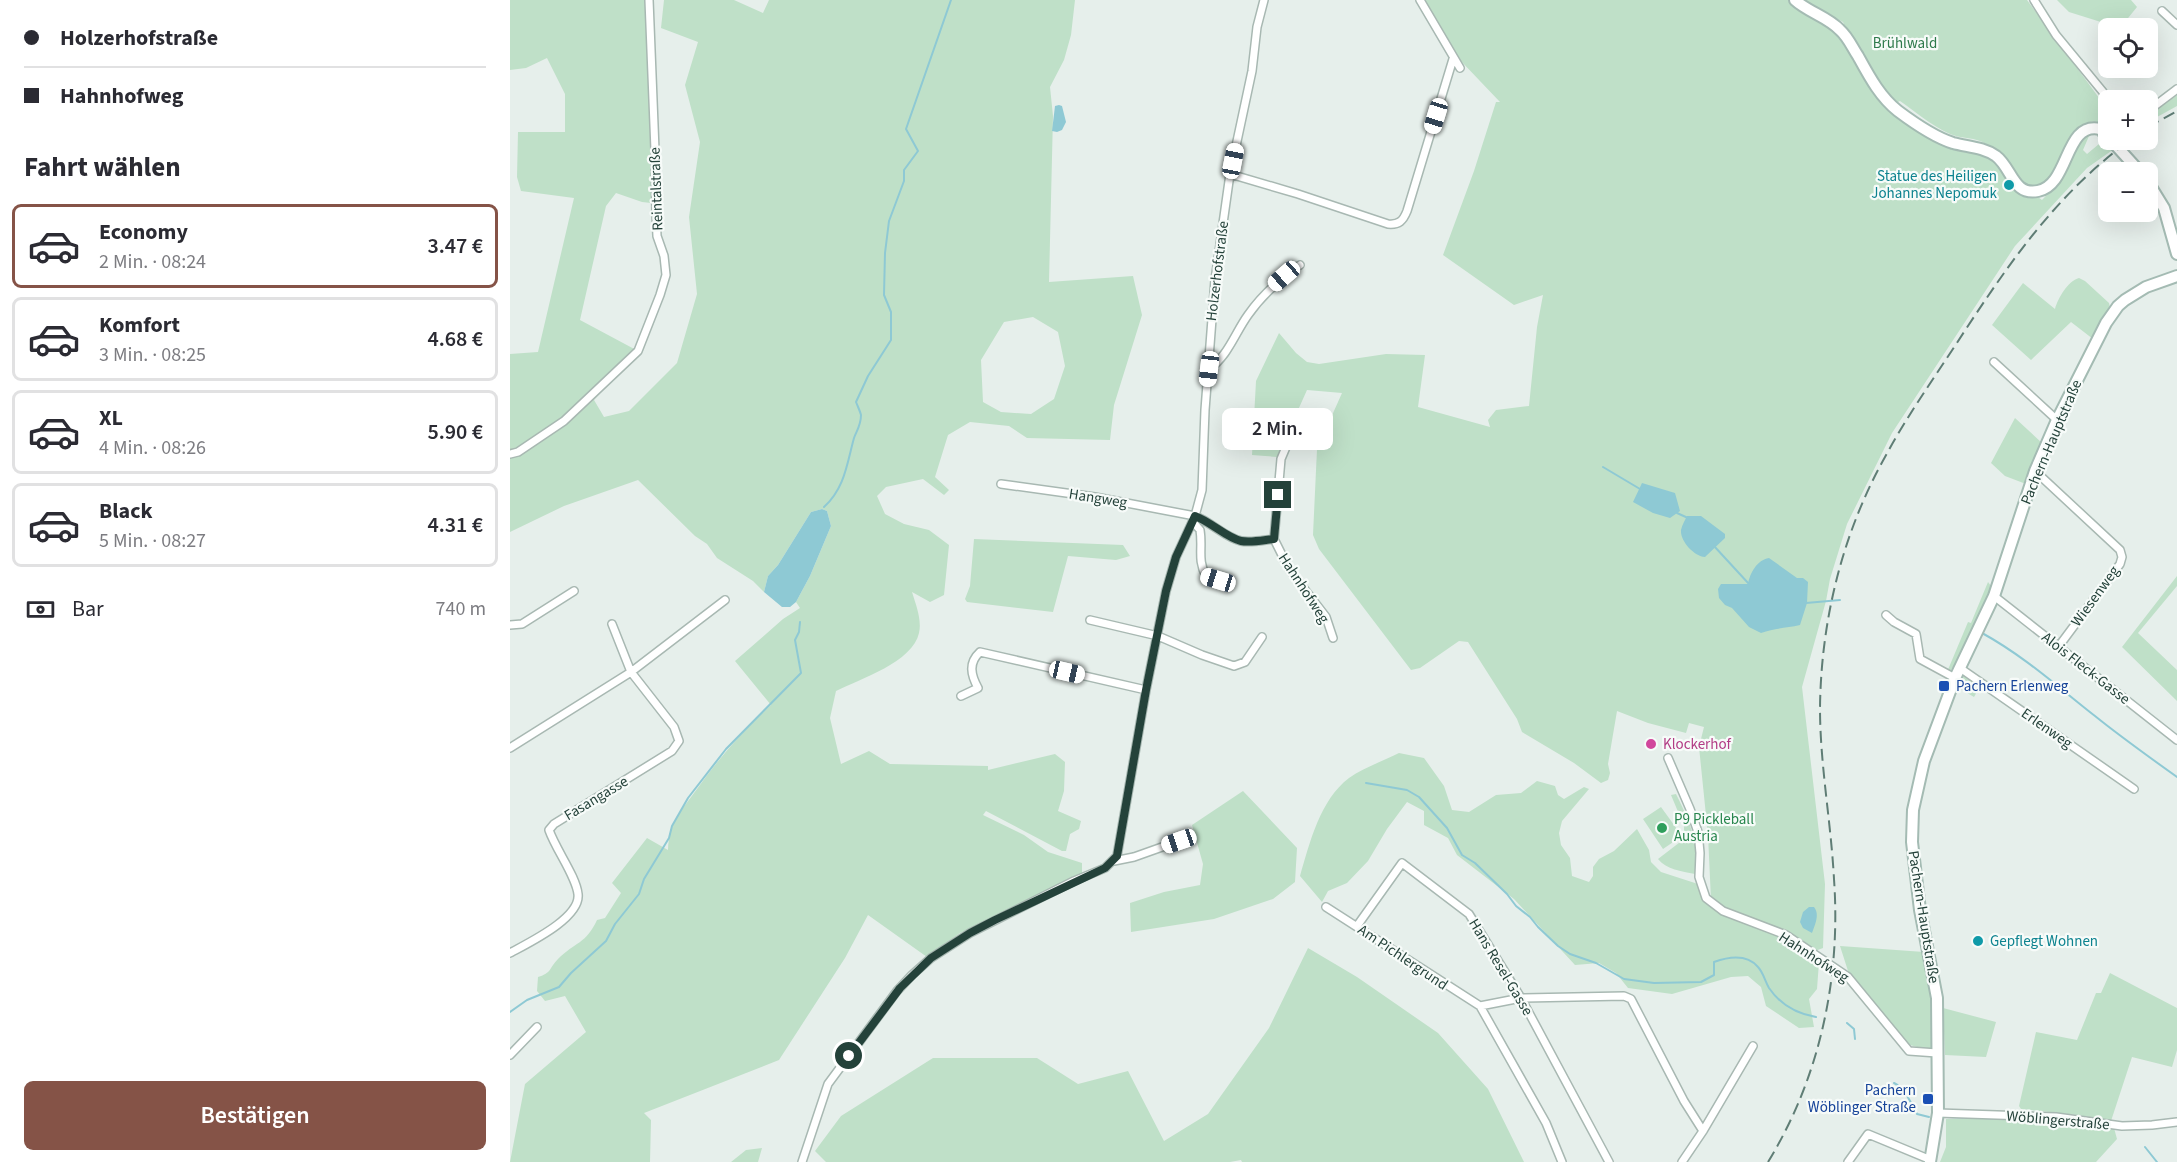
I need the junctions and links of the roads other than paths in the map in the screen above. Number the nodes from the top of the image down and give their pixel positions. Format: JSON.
{"nodes":[{"id":1,"x":649,"y":0,"type":"edge"},
{"id":2,"x":1264,"y":0,"type":"edge"},
{"id":3,"x":1420,"y":0,"type":"edge"},
{"id":4,"x":1795,"y":0,"type":"edge"},
{"id":5,"x":2034,"y":0,"type":"edge"},
{"id":6,"x":2162,"y":11,"type":"dead end"},
{"id":7,"x":2177,"y":25,"type":"edge"},
{"id":8,"x":1453,"y":59,"type":"junction"},
{"id":9,"x":1460,"y":68,"type":"dead end"},
{"id":10,"x":2177,"y":89,"type":"edge"},
{"id":11,"x":2101,"y":90,"type":"edge"},
{"id":12,"x":2158,"y":103,"type":"edge"},
{"id":13,"x":2098,"y":130,"type":"edge"},
{"id":14,"x":2121,"y":150,"type":"edge"},
{"id":15,"x":2132,"y":162,"type":"edge"},
{"id":16,"x":1230,"y":174,"type":"junction"},
{"id":17,"x":2158,"y":198,"type":"edge"},
{"id":18,"x":2177,"y":254,"type":"edge"},
{"id":19,"x":1300,"y":265,"type":"dead end"},
{"id":20,"x":2177,"y":276,"type":"edge"},
{"id":21,"x":1995,"y":363,"type":"dead end"},
{"id":22,"x":1209,"y":369,"type":"junction"},
{"id":23,"x":2057,"y":420,"type":"junction"},
{"id":24,"x":1298,"y":421,"type":"dead end"},
{"id":25,"x":510,"y":454,"type":"edge"},
{"id":26,"x":2035,"y":471,"type":"junction"},
{"id":27,"x":1001,"y":484,"type":"dead end"},
{"id":28,"x":1194,"y":519,"type":"junction"},
{"id":29,"x":1274,"y":539,"type":"junction"},
{"id":30,"x":1218,"y":580,"type":"dead end"},
{"id":31,"x":574,"y":591,"type":"dead end"},
{"id":32,"x":1994,"y":596,"type":"junction"},
{"id":33,"x":725,"y":600,"type":"dead end"},
{"id":34,"x":1886,"y":615,"type":"dead end"},
{"id":35,"x":1090,"y":620,"type":"dead end"},
{"id":36,"x":612,"y":624,"type":"dead end"},
{"id":37,"x":510,"y":626,"type":"edge"},
{"id":38,"x":1158,"y":636,"type":"junction"},
{"id":39,"x":1262,"y":637,"type":"dead end"},
{"id":40,"x":1333,"y":638,"type":"dead end"},
{"id":41,"x":2058,"y":646,"type":"junction"},
{"id":42,"x":631,"y":672,"type":"junction"},
{"id":43,"x":1958,"y":673,"type":"junction"},
{"id":44,"x":1146,"y":690,"type":"junction"},
{"id":45,"x":961,"y":696,"type":"dead end"},
{"id":46,"x":2177,"y":740,"type":"edge"},
{"id":47,"x":510,"y":747,"type":"edge"},
{"id":48,"x":1668,"y":758,"type":"dead end"},
{"id":49,"x":2134,"y":789,"type":"dead end"},
{"id":50,"x":1179,"y":841,"type":"dead end"},
{"id":51,"x":1113,"y":861,"type":"junction"},
{"id":52,"x":1326,"y":907,"type":"dead end"},
{"id":53,"x":1357,"y":926,"type":"junction"},
{"id":54,"x":510,"y":953,"type":"edge"},
{"id":55,"x":1521,"y":998,"type":"junction"},
{"id":56,"x":1480,"y":1006,"type":"junction"},
{"id":57,"x":537,"y":1027,"type":"dead end"},
{"id":58,"x":1753,"y":1046,"type":"dead end"},
{"id":59,"x":1937,"y":1053,"type":"junction"},
{"id":60,"x":510,"y":1055,"type":"edge"},
{"id":61,"x":1938,"y":1113,"type":"junction"},
{"id":62,"x":2177,"y":1122,"type":"edge"},
{"id":63,"x":1703,"y":1131,"type":"junction"},
{"id":64,"x":1930,"y":1161,"type":"edge"},
{"id":65,"x":802,"y":1162,"type":"edge"},
{"id":66,"x":1562,"y":1162,"type":"edge"},
{"id":67,"x":1609,"y":1162,"type":"edge"},
{"id":68,"x":1682,"y":1162,"type":"edge"},
{"id":69,"x":1848,"y":1162,"type":"edge"}],
"edges":[{"from":1,"to":25,"type":"street","name":"Reintalstraße"},
{"from":2,"to":16,"type":"street","name":"Holzerhofstraße"},
{"from":3,"to":8,"type":"street"},
{"from":4,"to":13,"type":"main road"},
{"from":5,"to":11,"type":"street"},
{"from":6,"to":7,"type":"street"},
{"from":8,"to":9,"type":"street"},
{"from":8,"to":16,"type":"street"},
{"from":10,"to":12,"type":"street"},
{"from":14,"to":15,"type":"main road"},
{"from":16,"to":22,"type":"street","name":"Holzerhofstraße"},
{"from":17,"to":18,"type":"main road"},
{"from":19,"to":22,"type":"street","name":"Holzerhofstraße"},
{"from":20,"to":23,"type":"main road","name":"Pachern-Hauptstraße"},
{"from":21,"to":23,"type":"street"},
{"from":22,"to":28,"type":"street","name":"Holzerhofstraße"},
{"from":23,"to":26,"type":"main road","name":"Pachern-Hauptstraße"},
{"from":24,"to":29,"type":"street","name":"Hahnhofweg"},
{"from":26,"to":32,"type":"main road","name":"Pachern-Hauptstraße"},
{"from":26,"to":41,"type":"street","name":"Wiesenweg"},
{"from":27,"to":28,"type":"street","name":"Hangweg"},
{"from":28,"to":29,"type":"street","name":"Hahnhofweg"},
{"from":28,"to":30,"type":"street"},
{"from":28,"to":38,"type":"street","name":"Holzerhofstraße"},
{"from":29,"to":40,"type":"street","name":"Hahnhofweg"},
{"from":31,"to":37,"type":"street"},
{"from":32,"to":41,"type":"street","name":"Alois Fleck-Gasse"},
{"from":32,"to":43,"type":"main road","name":"Pachern-Hauptstraße"},
{"from":33,"to":42,"type":"street"},
{"from":34,"to":43,"type":"street"},
{"from":35,"to":38,"type":"street"},
{"from":36,"to":42,"type":"street","name":"Fasangasse"},
{"from":38,"to":39,"type":"street"},
{"from":38,"to":44,"type":"street","name":"Holzerhofstraße"},
{"from":41,"to":46,"type":"street","name":"Alois Fleck-Gasse"},
{"from":42,"to":47,"type":"street"},
{"from":42,"to":54,"type":"street","name":"Fasangasse"},
{"from":43,"to":49,"type":"street","name":"Erlenweg"},
{"from":43,"to":59,"type":"main road","name":"Pachern-Hauptstraße"},
{"from":44,"to":45,"type":"street"},
{"from":44,"to":51,"type":"street","name":"Holzerhofstraße"},
{"from":48,"to":59,"type":"street","name":"Hahnhofweg"},
{"from":50,"to":51,"type":"street"},
{"from":51,"to":65,"type":"street"},
{"from":52,"to":53,"type":"street","name":"Am Pichlergrund"},
{"from":53,"to":55,"type":"street","name":"Hans Resel-Gasse"},
{"from":53,"to":56,"type":"street","name":"Am Pichlergrund"},
{"from":55,"to":56,"type":"street"},
{"from":55,"to":63,"type":"street"},
{"from":55,"to":67,"type":"street","name":"Hans Resel-Gasse"},
{"from":56,"to":66,"type":"street","name":"Am Pichlergrund"},
{"from":57,"to":60,"type":"street"},
{"from":58,"to":63,"type":"street"},
{"from":59,"to":61,"type":"main road","name":"Pachern-Hauptstraße"},
{"from":61,"to":62,"type":"street","name":"Wöblingerstraße"},
{"from":61,"to":64,"type":"main road","name":"Pachern-Hauptstraße"},
{"from":63,"to":68,"type":"street"},
{"from":64,"to":69,"type":"street"}]}
